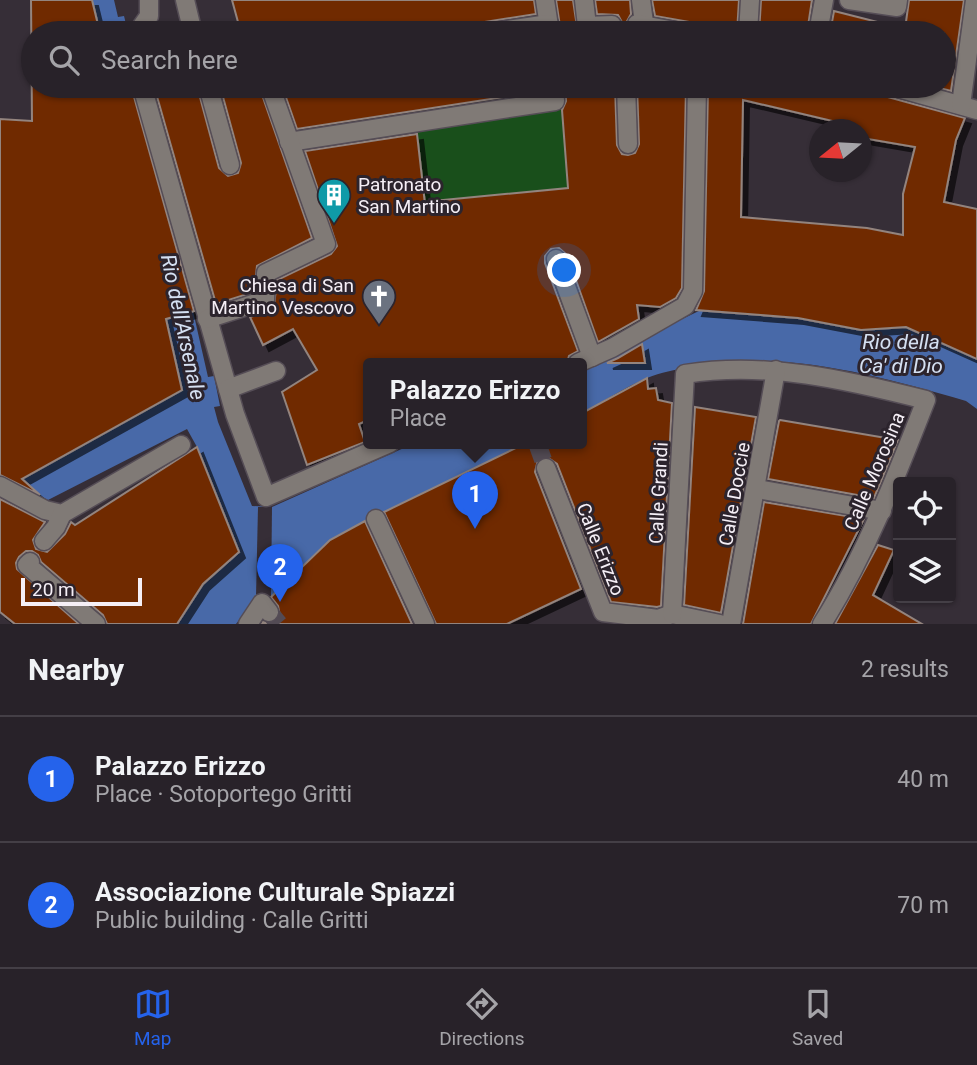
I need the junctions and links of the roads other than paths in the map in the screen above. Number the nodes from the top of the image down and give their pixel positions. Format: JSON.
{"nodes":[{"id":1,"x":149,"y":0,"type":"edge"},
{"id":2,"x":185,"y":0,"type":"edge"},
{"id":3,"x":545,"y":0,"type":"edge"},
{"id":4,"x":584,"y":0,"type":"edge"},
{"id":5,"x":641,"y":0,"type":"edge"},
{"id":6,"x":750,"y":0,"type":"edge"},
{"id":7,"x":824,"y":0,"type":"edge"},
{"id":8,"x":849,"y":0,"type":"edge"},
{"id":9,"x":898,"y":0,"type":"edge"},
{"id":10,"x":975,"y":0,"type":"edge"},
{"id":11,"x":145,"y":21,"type":"edge"},
{"id":12,"x":189,"y":21,"type":"edge"},
{"id":13,"x":548,"y":21,"type":"edge"},
{"id":14,"x":586,"y":21,"type":"edge"},
{"id":15,"x":641,"y":21,"type":"tunnel mouth"},
{"id":16,"x":749,"y":21,"type":"edge"},
{"id":17,"x":820,"y":21,"type":"edge"},
{"id":18,"x":145,"y":98,"type":"edge"},
{"id":19,"x":211,"y":98,"type":"edge"},
{"id":20,"x":274,"y":98,"type":"edge"},
{"id":21,"x":528,"y":98,"type":"edge"},
{"id":22,"x":626,"y":98,"type":"edge"},
{"id":23,"x":697,"y":98,"type":"edge"},
{"id":24,"x":936,"y":98,"type":"edge"},
{"id":25,"x":969,"y":107,"type":"edge"},
{"id":26,"x":289,"y":142,"type":"junction"},
{"id":27,"x":628,"y":144,"type":"dead end"},
{"id":28,"x":230,"y":165,"type":"dead end"},
{"id":29,"x":556,"y":259,"type":"dead end"},
{"id":30,"x":205,"y":313,"type":"junction"},
{"id":31,"x":584,"y":358,"type":"edge"},
{"id":32,"x":587,"y":359,"type":"edge"},
{"id":33,"x":776,"y":370,"type":"junction"},
{"id":34,"x":276,"y":371,"type":"dead end"},
{"id":35,"x":685,"y":374,"type":"joint"},
{"id":36,"x":228,"y":389,"type":"junction"},
{"id":37,"x":181,"y":445,"type":"dead end"},
{"id":38,"x":376,"y":449,"type":"edge"},
{"id":39,"x":546,"y":468,"type":"tunnel mouth"},
{"id":40,"x":0,"y":486,"type":"edge"},
{"id":41,"x":757,"y":489,"type":"junction"},
{"id":42,"x":882,"y":511,"type":"junction"},
{"id":43,"x":62,"y":514,"type":"junction"},
{"id":44,"x":376,"y":519,"type":"dead end"},
{"id":45,"x":44,"y":541,"type":"dead end"},
{"id":46,"x":30,"y":562,"type":"dead end"},
{"id":47,"x":265,"y":607,"type":"dead end"},
{"id":48,"x":672,"y":614,"type":"junction"},
{"id":49,"x":96,"y":624,"type":"edge"},
{"id":50,"x":248,"y":624,"type":"edge"},
{"id":51,"x":425,"y":624,"type":"edge"},
{"id":52,"x":720,"y":624,"type":"edge"},
{"id":53,"x":731,"y":624,"type":"edge"},
{"id":54,"x":822,"y":624,"type":"edge"}],
"edges":[{"from":1,"to":11,"type":"street"},
{"from":2,"to":12,"type":"street"},
{"from":3,"to":13,"type":"street"},
{"from":4,"to":14,"type":"street"},
{"from":5,"to":15,"type":"street"},
{"from":6,"to":16,"type":"street"},
{"from":7,"to":17,"type":"street"},
{"from":8,"to":9,"type":"street"},
{"from":10,"to":25,"type":"street"},
{"from":18,"to":30,"type":"street"},
{"from":19,"to":28,"type":"street"},
{"from":20,"to":26,"type":"street"},
{"from":21,"to":26,"type":"street"},
{"from":22,"to":27,"type":"street"},
{"from":23,"to":32,"type":"street"},
{"from":24,"to":25,"type":"street"},
{"from":26,"to":30,"type":"street"},
{"from":29,"to":31,"type":"street"},
{"from":30,"to":36,"type":"street"},
{"from":33,"to":35,"type":"street","name":"Calle Morosina"},
{"from":33,"to":41,"type":"street","name":"Calle Doccie"},
{"from":33,"to":42,"type":"street","name":"Calle Morosina"},
{"from":34,"to":36,"type":"street"},
{"from":35,"to":48,"type":"street","name":"Calle Grandi"},
{"from":36,"to":38,"type":"street"},
{"from":37,"to":43,"type":"street"},
{"from":39,"to":48,"type":"street","name":"Calle Erizzo"},
{"from":40,"to":43,"type":"street"},
{"from":41,"to":42,"type":"street"},
{"from":41,"to":53,"type":"street","name":"Calle Doccie"},
{"from":42,"to":54,"type":"street","name":"Calle Morosina"},
{"from":43,"to":45,"type":"street"},
{"from":44,"to":51,"type":"street"},
{"from":46,"to":49,"type":"street"},
{"from":47,"to":50,"type":"street"},
{"from":48,"to":52,"type":"street","name":"Calle Erizzo"}]}
